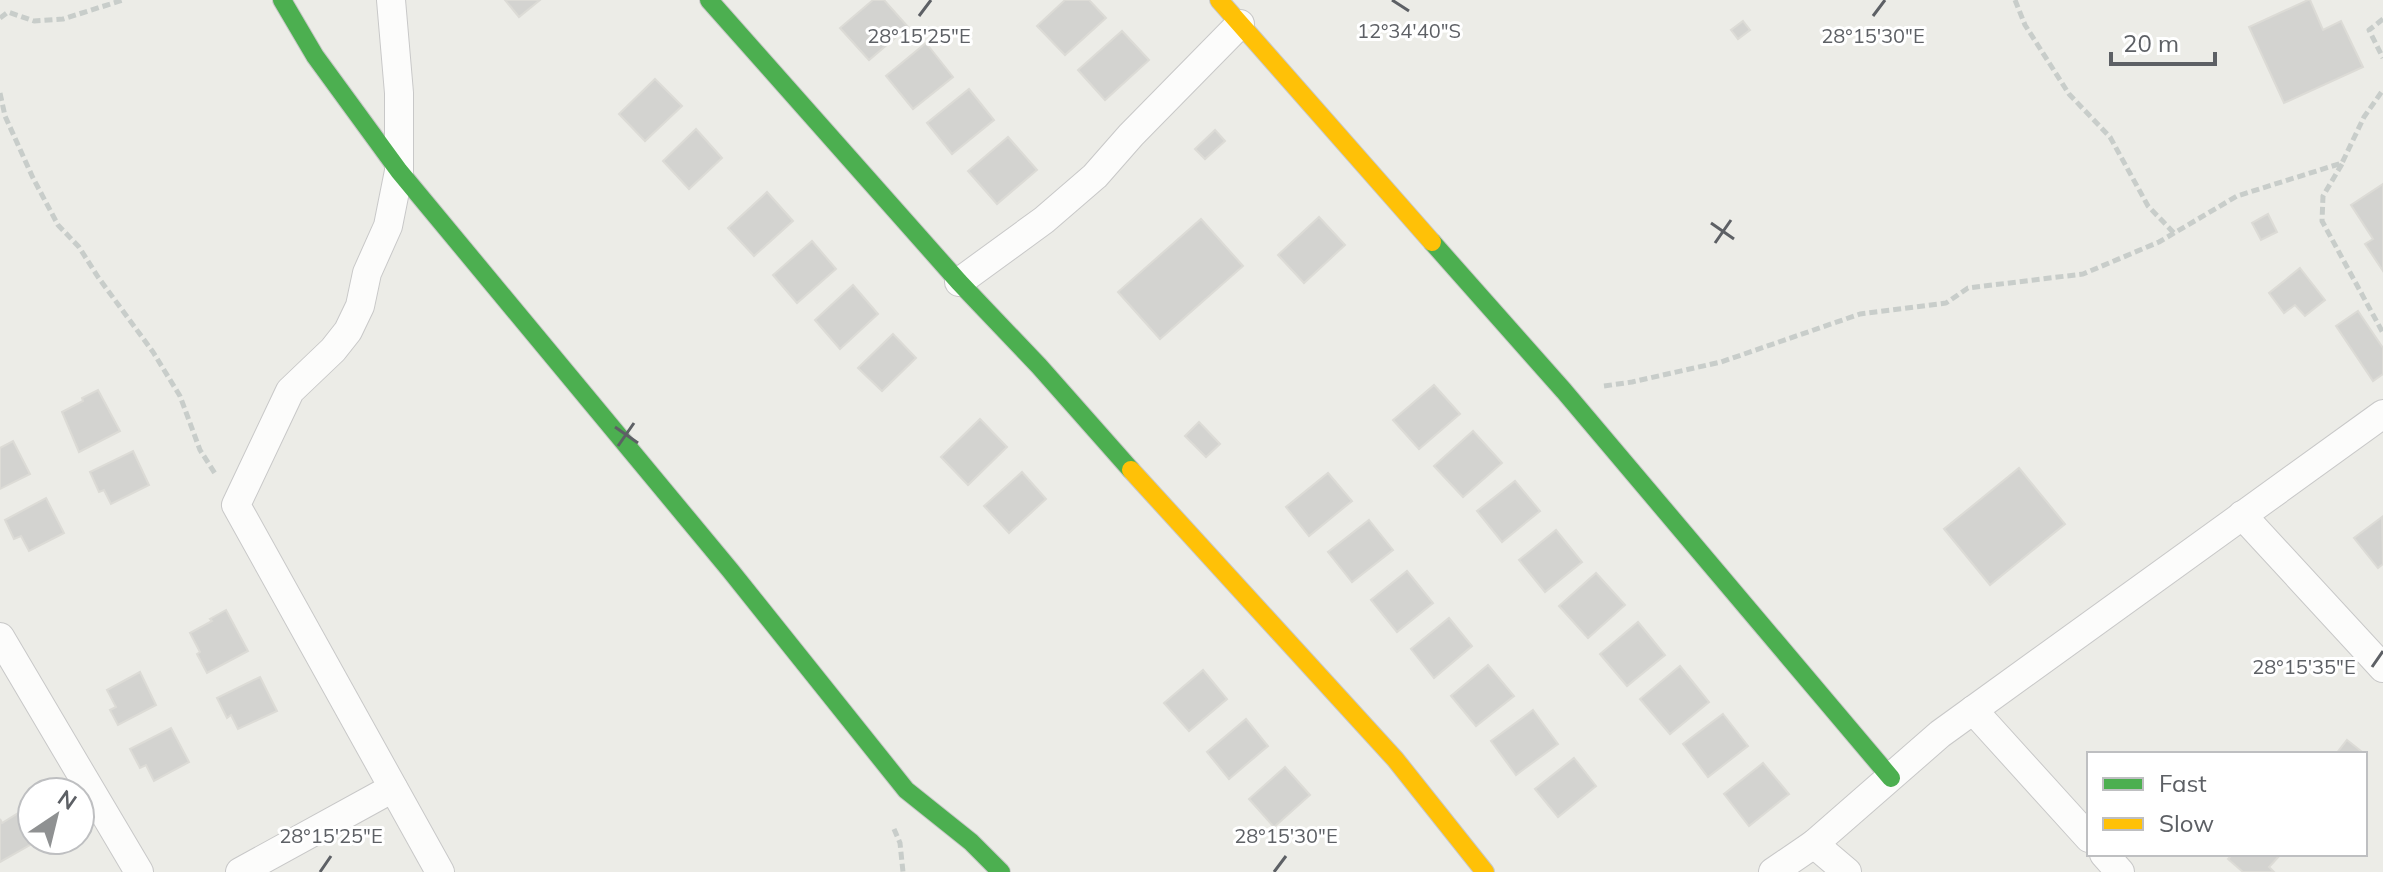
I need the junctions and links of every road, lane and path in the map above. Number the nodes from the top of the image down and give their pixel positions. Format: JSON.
{"nodes":[{"id":1,"x":123,"y":0,"type":"edge"},
{"id":2,"x":282,"y":0,"type":"edge"},
{"id":3,"x":391,"y":0,"type":"edge"},
{"id":4,"x":709,"y":0,"type":"edge"},
{"id":5,"x":1219,"y":0,"type":"edge"},
{"id":6,"x":2015,"y":0,"type":"edge"},
{"id":7,"x":0,"y":18,"type":"edge"},
{"id":8,"x":2383,"y":19,"type":"edge"},
{"id":9,"x":1240,"y":24,"type":"junction"},
{"id":10,"x":2383,"y":58,"type":"edge"},
{"id":11,"x":2383,"y":90,"type":"edge"},
{"id":12,"x":0,"y":93,"type":"edge"},
{"id":13,"x":2342,"y":163,"type":"junction"},
{"id":14,"x":399,"y":171,"type":"junction"},
{"id":15,"x":2174,"y":233,"type":"junction"},
{"id":16,"x":959,"y":282,"type":"junction"},
{"id":17,"x":2383,"y":333,"type":"edge"},
{"id":18,"x":1564,"y":391,"type":"junction"},
{"id":19,"x":2383,"y":414,"type":"edge"},
{"id":20,"x":236,"y":505,"type":"junction"},
{"id":21,"x":2242,"y":515,"type":"junction"},
{"id":22,"x":0,"y":637,"type":"edge"},
{"id":23,"x":2383,"y":668,"type":"edge"},
{"id":24,"x":1973,"y":710,"type":"junction"},
{"id":25,"x":1891,"y":778,"type":"junction"},
{"id":26,"x":393,"y":788,"type":"junction"},
{"id":27,"x":2087,"y":836,"type":"edge"},
{"id":28,"x":1814,"y":844,"type":"junction"},
{"id":29,"x":2106,"y":856,"type":"edge"},
{"id":30,"x":139,"y":872,"type":"edge"},
{"id":31,"x":240,"y":872,"type":"edge"},
{"id":32,"x":440,"y":872,"type":"edge"},
{"id":33,"x":1001,"y":872,"type":"edge"},
{"id":34,"x":1485,"y":872,"type":"edge"},
{"id":35,"x":1773,"y":872,"type":"edge"},
{"id":36,"x":1847,"y":872,"type":"edge"},
{"id":37,"x":2120,"y":872,"type":"edge"}],
"edges":[{"from":1,"to":7,"type":"path"},
{"from":2,"to":14,"type":"street"},
{"from":3,"to":14,"type":"street"},
{"from":4,"to":16,"type":"street"},
{"from":5,"to":9,"type":"street"},
{"from":6,"to":15,"type":"path"},
{"from":8,"to":10,"type":"path"},
{"from":9,"to":16,"type":"street"},
{"from":9,"to":18,"type":"street"},
{"from":11,"to":13,"type":"path"},
{"from":12,"to":20,"type":"path"},
{"from":13,"to":15,"type":"path"},
{"from":13,"to":17,"type":"path"},
{"from":14,"to":20,"type":"street"},
{"from":14,"to":33,"type":"street"},
{"from":15,"to":18,"type":"path"},
{"from":16,"to":34,"type":"street"},
{"from":18,"to":25,"type":"street"},
{"from":19,"to":21,"type":"street"},
{"from":20,"to":26,"type":"street"},
{"from":21,"to":23,"type":"street"},
{"from":21,"to":24,"type":"street"},
{"from":22,"to":30,"type":"street"},
{"from":24,"to":25,"type":"street"},
{"from":24,"to":27,"type":"street"},
{"from":25,"to":28,"type":"street"},
{"from":26,"to":31,"type":"street"},
{"from":26,"to":32,"type":"street"},
{"from":28,"to":35,"type":"street"},
{"from":28,"to":36,"type":"street"},
{"from":29,"to":37,"type":"street"}]}
